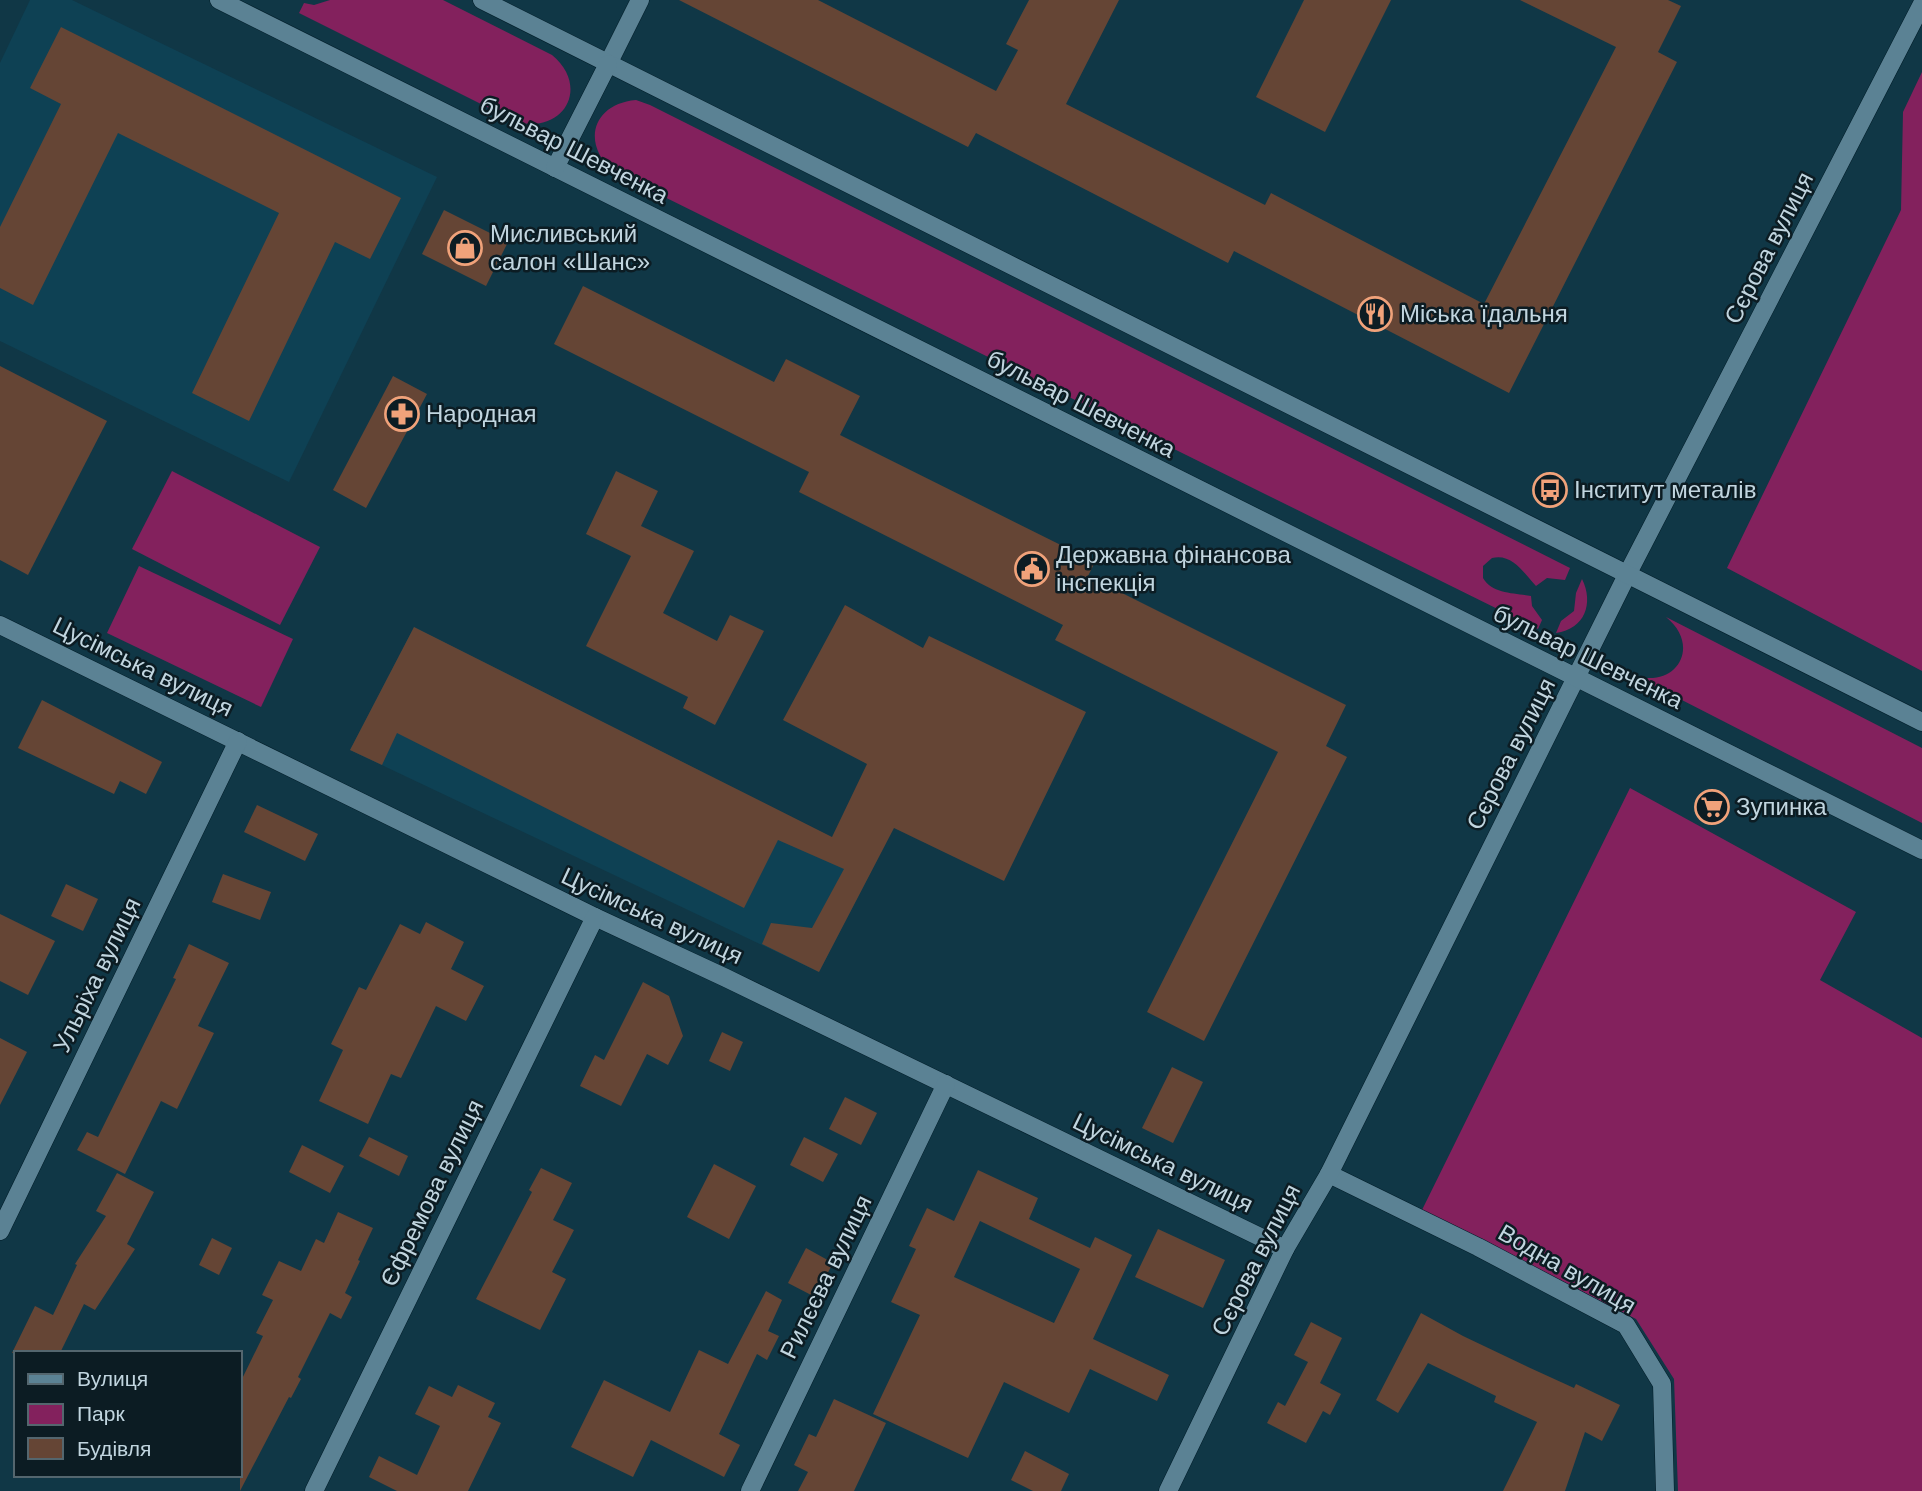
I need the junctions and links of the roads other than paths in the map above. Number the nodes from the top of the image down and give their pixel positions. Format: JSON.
{"nodes":[{"id":1,"x":219,"y":0,"type":"edge"},
{"id":2,"x":482,"y":0,"type":"edge"},
{"id":3,"x":639,"y":0,"type":"edge"},
{"id":4,"x":1922,"y":4,"type":"edge"},
{"id":5,"x":608,"y":64,"type":"junction"},
{"id":6,"x":555,"y":168,"type":"junction"},
{"id":7,"x":1628,"y":573,"type":"junction"},
{"id":8,"x":0,"y":625,"type":"edge"},
{"id":9,"x":1576,"y":679,"type":"junction"},
{"id":10,"x":1922,"y":722,"type":"edge"},
{"id":11,"x":238,"y":741,"type":"junction"},
{"id":12,"x":1922,"y":850,"type":"edge"},
{"id":13,"x":595,"y":917,"type":"junction"},
{"id":14,"x":946,"y":1084,"type":"junction"},
{"id":15,"x":1329,"y":1174,"type":"junction"},
{"id":16,"x":0,"y":1231,"type":"edge"},
{"id":17,"x":1285,"y":1249,"type":"junction"},
{"id":18,"x":314,"y":1491,"type":"edge"},
{"id":19,"x":750,"y":1491,"type":"edge"},
{"id":20,"x":1168,"y":1491,"type":"edge"},
{"id":21,"x":1665,"y":1491,"type":"edge"}],
"edges":[{"from":1,"to":6,"type":"street","name":"бульвар Шевченка"},
{"from":2,"to":5,"type":"street"},
{"from":3,"to":5,"type":"street"},
{"from":4,"to":7,"type":"street","name":"Сєрова вулиця"},
{"from":5,"to":6,"type":"street"},
{"from":5,"to":7,"type":"street"},
{"from":6,"to":9,"type":"street","name":"бульвар Шевченка"},
{"from":7,"to":9,"type":"street","name":"Сєрова вулиця"},
{"from":7,"to":10,"type":"street"},
{"from":8,"to":11,"type":"street","name":"Цусімська вулиця"},
{"from":9,"to":12,"type":"street","name":"бульвар Шевченка"},
{"from":9,"to":15,"type":"street","name":"Сєрова вулиця"},
{"from":11,"to":13,"type":"street","name":"Цусімська вулиця"},
{"from":11,"to":16,"type":"street","name":"Ульріха вулиця"},
{"from":13,"to":14,"type":"street","name":"Цусімська вулиця"},
{"from":13,"to":18,"type":"street","name":"Єфремова вулиця"},
{"from":14,"to":17,"type":"street","name":"Цусімська вулиця"},
{"from":14,"to":19,"type":"street","name":"Рилєєва вулиця"},
{"from":15,"to":17,"type":"street","name":"Сєрова вулиця"},
{"from":15,"to":21,"type":"street","name":"Водна вулиця"},
{"from":17,"to":20,"type":"street","name":"Сєрова вулиця"}]}
